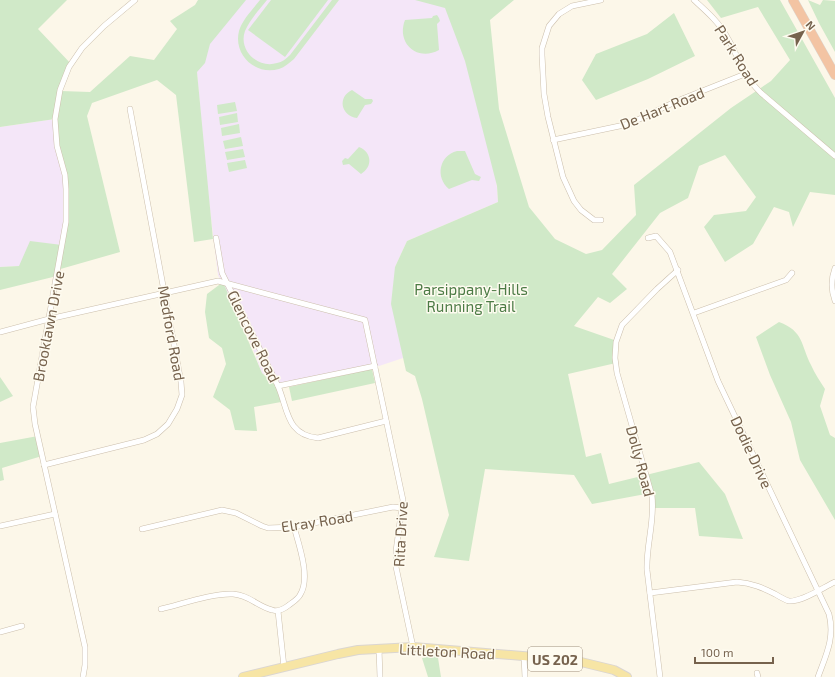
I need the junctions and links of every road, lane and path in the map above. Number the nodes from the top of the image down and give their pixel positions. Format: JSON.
{"nodes":[{"id":1,"x":135,"y":0,"type":"edge"},
{"id":2,"x":601,"y":0,"type":"edge"},
{"id":3,"x":694,"y":0,"type":"edge"},
{"id":4,"x":794,"y":0,"type":"edge"},
{"id":5,"x":746,"y":74,"type":"junction"},
{"id":6,"x":835,"y":75,"type":"edge"},
{"id":7,"x":130,"y":109,"type":"dead end"},
{"id":8,"x":553,"y":140,"type":"junction"},
{"id":9,"x":835,"y":156,"type":"edge"},
{"id":10,"x":601,"y":220,"type":"dead end"},
{"id":11,"x":216,"y":238,"type":"dead end"},
{"id":12,"x":648,"y":238,"type":"dead end"},
{"id":13,"x":835,"y":268,"type":"edge"},
{"id":14,"x":678,"y":270,"type":"junction"},
{"id":15,"x":792,"y":273,"type":"dead end"},
{"id":16,"x":227,"y":283,"type":"junction"},
{"id":17,"x":164,"y":292,"type":"junction"},
{"id":18,"x":835,"y":301,"type":"edge"},
{"id":19,"x":694,"y":313,"type":"junction"},
{"id":20,"x":50,"y":318,"type":"junction"},
{"id":21,"x":0,"y":332,"type":"edge"},
{"id":22,"x":375,"y":366,"type":"junction"},
{"id":23,"x":278,"y":386,"type":"junction"},
{"id":24,"x":386,"y":421,"type":"junction"},
{"id":25,"x":44,"y":465,"type":"junction"},
{"id":26,"x":402,"y":508,"type":"junction"},
{"id":27,"x":54,"y":514,"type":"junction"},
{"id":28,"x":0,"y":526,"type":"edge"},
{"id":29,"x":294,"y":527,"type":"junction"},
{"id":30,"x":142,"y":529,"type":"dead end"},
{"id":31,"x":835,"y":582,"type":"edge"},
{"id":32,"x":818,"y":590,"type":"junction"},
{"id":33,"x":650,"y":593,"type":"junction"},
{"id":34,"x":161,"y":609,"type":"dead end"},
{"id":35,"x":278,"y":611,"type":"junction"},
{"id":36,"x":22,"y":626,"type":"dead end"},
{"id":37,"x":0,"y":632,"type":"edge"},
{"id":38,"x":413,"y":647,"type":"junction"},
{"id":39,"x":379,"y":649,"type":"junction"},
{"id":40,"x":524,"y":656,"type":"junction"},
{"id":41,"x":284,"y":667,"type":"junction"},
{"id":42,"x":82,"y":677,"type":"edge"},
{"id":43,"x":243,"y":677,"type":"edge"},
{"id":44,"x":380,"y":677,"type":"edge"},
{"id":45,"x":526,"y":677,"type":"edge"},
{"id":46,"x":627,"y":677,"type":"edge"},
{"id":47,"x":660,"y":677,"type":"edge"},
{"id":48,"x":818,"y":677,"type":"edge"}],
"edges":[{"from":1,"to":20,"type":"street","name":"Brooklawn Drive"},
{"from":2,"to":8,"type":"street"},
{"from":3,"to":5,"type":"street","name":"Park Road"},
{"from":4,"to":6,"type":"highway"},
{"from":5,"to":8,"type":"street","name":"De Hart Road"},
{"from":5,"to":9,"type":"street","name":"Park Road"},
{"from":7,"to":17,"type":"street","name":"Medford Road"},
{"from":8,"to":10,"type":"street"},
{"from":11,"to":16,"type":"street"},
{"from":12,"to":14,"type":"street","name":"Dodie Drive"},
{"from":13,"to":18,"type":"street"},
{"from":14,"to":19,"type":"street","name":"Dodie Drive"},
{"from":14,"to":33,"type":"street","name":"Dolly Road"},
{"from":15,"to":19,"type":"street"},
{"from":16,"to":17,"type":"street","name":"Glencove Road"},
{"from":16,"to":22,"type":"street","name":"Rita Drive"},
{"from":16,"to":23,"type":"street","name":"Glencove Road"},
{"from":17,"to":20,"type":"street","name":"Glencove Road"},
{"from":17,"to":25,"type":"street","name":"Medford Road"},
{"from":19,"to":32,"type":"street","name":"Dodie Drive"},
{"from":20,"to":21,"type":"street","name":"Glencove Road"},
{"from":20,"to":25,"type":"street","name":"Brooklawn Drive"},
{"from":22,"to":23,"type":"street"},
{"from":22,"to":24,"type":"street","name":"Rita Drive"},
{"from":23,"to":24,"type":"street","name":"Glencove Road"},
{"from":24,"to":26,"type":"street","name":"Rita Drive"},
{"from":25,"to":27,"type":"street","name":"Brooklawn Drive"},
{"from":26,"to":29,"type":"street","name":"Elray Road"},
{"from":26,"to":38,"type":"street","name":"Rita Drive"},
{"from":27,"to":28,"type":"street"},
{"from":27,"to":42,"type":"street","name":"Brooklawn Drive"},
{"from":29,"to":30,"type":"street","name":"Elray Road"},
{"from":29,"to":35,"type":"street"},
{"from":31,"to":32,"type":"street"},
{"from":32,"to":33,"type":"street"},
{"from":32,"to":48,"type":"street","name":"Dodie Drive"},
{"from":33,"to":47,"type":"street","name":"Dolly Road"},
{"from":34,"to":35,"type":"street"},
{"from":35,"to":41,"type":"street"},
{"from":36,"to":37,"type":"street"},
{"from":38,"to":39,"type":"main road","name":"Littleton Road","number":"US 202"},
{"from":38,"to":40,"type":"main road","name":"Littleton Road","number":"US 202"},
{"from":39,"to":41,"type":"main road","name":"Littleton Road","number":"US 202"},
{"from":39,"to":44,"type":"street"},
{"from":40,"to":45,"type":"street"},
{"from":40,"to":46,"type":"main road","name":"Littleton Road","number":"US 202"},
{"from":41,"to":43,"type":"main road","name":"Littleton Road","number":"US 202"}]}
